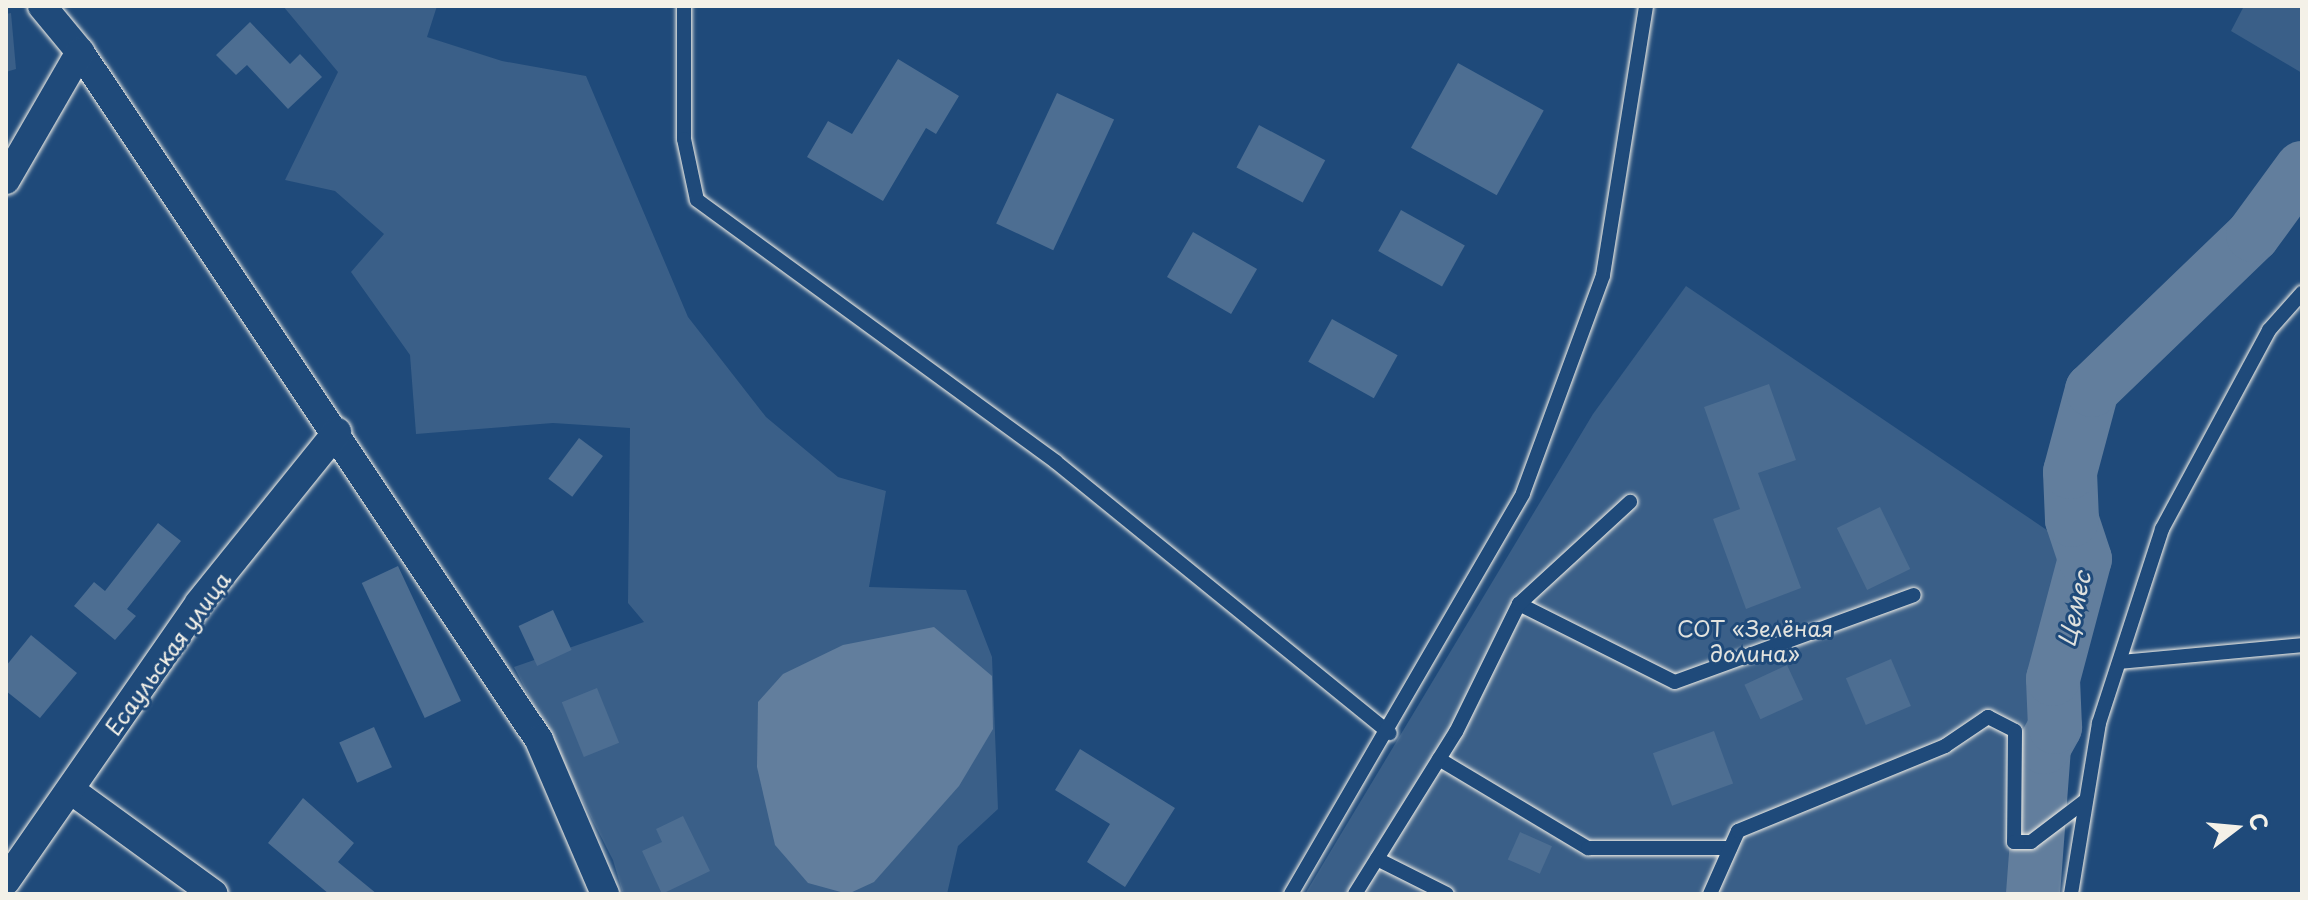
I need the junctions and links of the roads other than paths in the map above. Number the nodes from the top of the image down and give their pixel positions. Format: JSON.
{"nodes":[{"id":1,"x":42,"y":6,"type":"edge"},
{"id":2,"x":684,"y":6,"type":"edge"},
{"id":3,"x":1646,"y":6,"type":"edge"},
{"id":4,"x":80,"y":52,"type":"junction"},
{"id":5,"x":6,"y":180,"type":"edge"},
{"id":6,"x":2302,"y":293,"type":"edge"},
{"id":7,"x":337,"y":432,"type":"junction"},
{"id":8,"x":1630,"y":502,"type":"dead end"},
{"id":9,"x":1914,"y":595,"type":"dead end"},
{"id":10,"x":1519,"y":604,"type":"junction"},
{"id":11,"x":2302,"y":645,"type":"edge"},
{"id":12,"x":2120,"y":662,"type":"junction"},
{"id":13,"x":1390,"y":733,"type":"junction"},
{"id":14,"x":1439,"y":759,"type":"junction"},
{"id":15,"x":72,"y":791,"type":"junction"},
{"id":16,"x":2085,"y":801,"type":"junction"},
{"id":17,"x":1730,"y":848,"type":"junction"},
{"id":18,"x":1377,"y":859,"type":"junction"},
{"id":19,"x":6,"y":881,"type":"edge"},
{"id":20,"x":214,"y":894,"type":"edge"},
{"id":21,"x":605,"y":894,"type":"edge"},
{"id":22,"x":1291,"y":894,"type":"edge"},
{"id":23,"x":1355,"y":894,"type":"edge"},
{"id":24,"x":1447,"y":894,"type":"edge"},
{"id":25,"x":1710,"y":894,"type":"edge"},
{"id":26,"x":2071,"y":894,"type":"edge"}],
"edges":[{"from":1,"to":4,"type":"street"},
{"from":2,"to":13,"type":"lane"},
{"from":3,"to":13,"type":"lane"},
{"from":4,"to":5,"type":"street"},
{"from":4,"to":7,"type":"street"},
{"from":6,"to":12,"type":"lane"},
{"from":7,"to":15,"type":"street","name":"Есаульская улица"},
{"from":7,"to":21,"type":"street"},
{"from":8,"to":10,"type":"lane"},
{"from":9,"to":10,"type":"lane"},
{"from":10,"to":14,"type":"lane"},
{"from":11,"to":12,"type":"lane"},
{"from":12,"to":16,"type":"lane"},
{"from":13,"to":22,"type":"lane"},
{"from":14,"to":17,"type":"lane"},
{"from":14,"to":18,"type":"lane"},
{"from":15,"to":19,"type":"street","name":"Есаульская улица"},
{"from":15,"to":20,"type":"street"},
{"from":16,"to":17,"type":"lane"},
{"from":16,"to":26,"type":"lane"},
{"from":17,"to":25,"type":"lane"},
{"from":18,"to":23,"type":"lane"},
{"from":18,"to":24,"type":"lane"}]}
